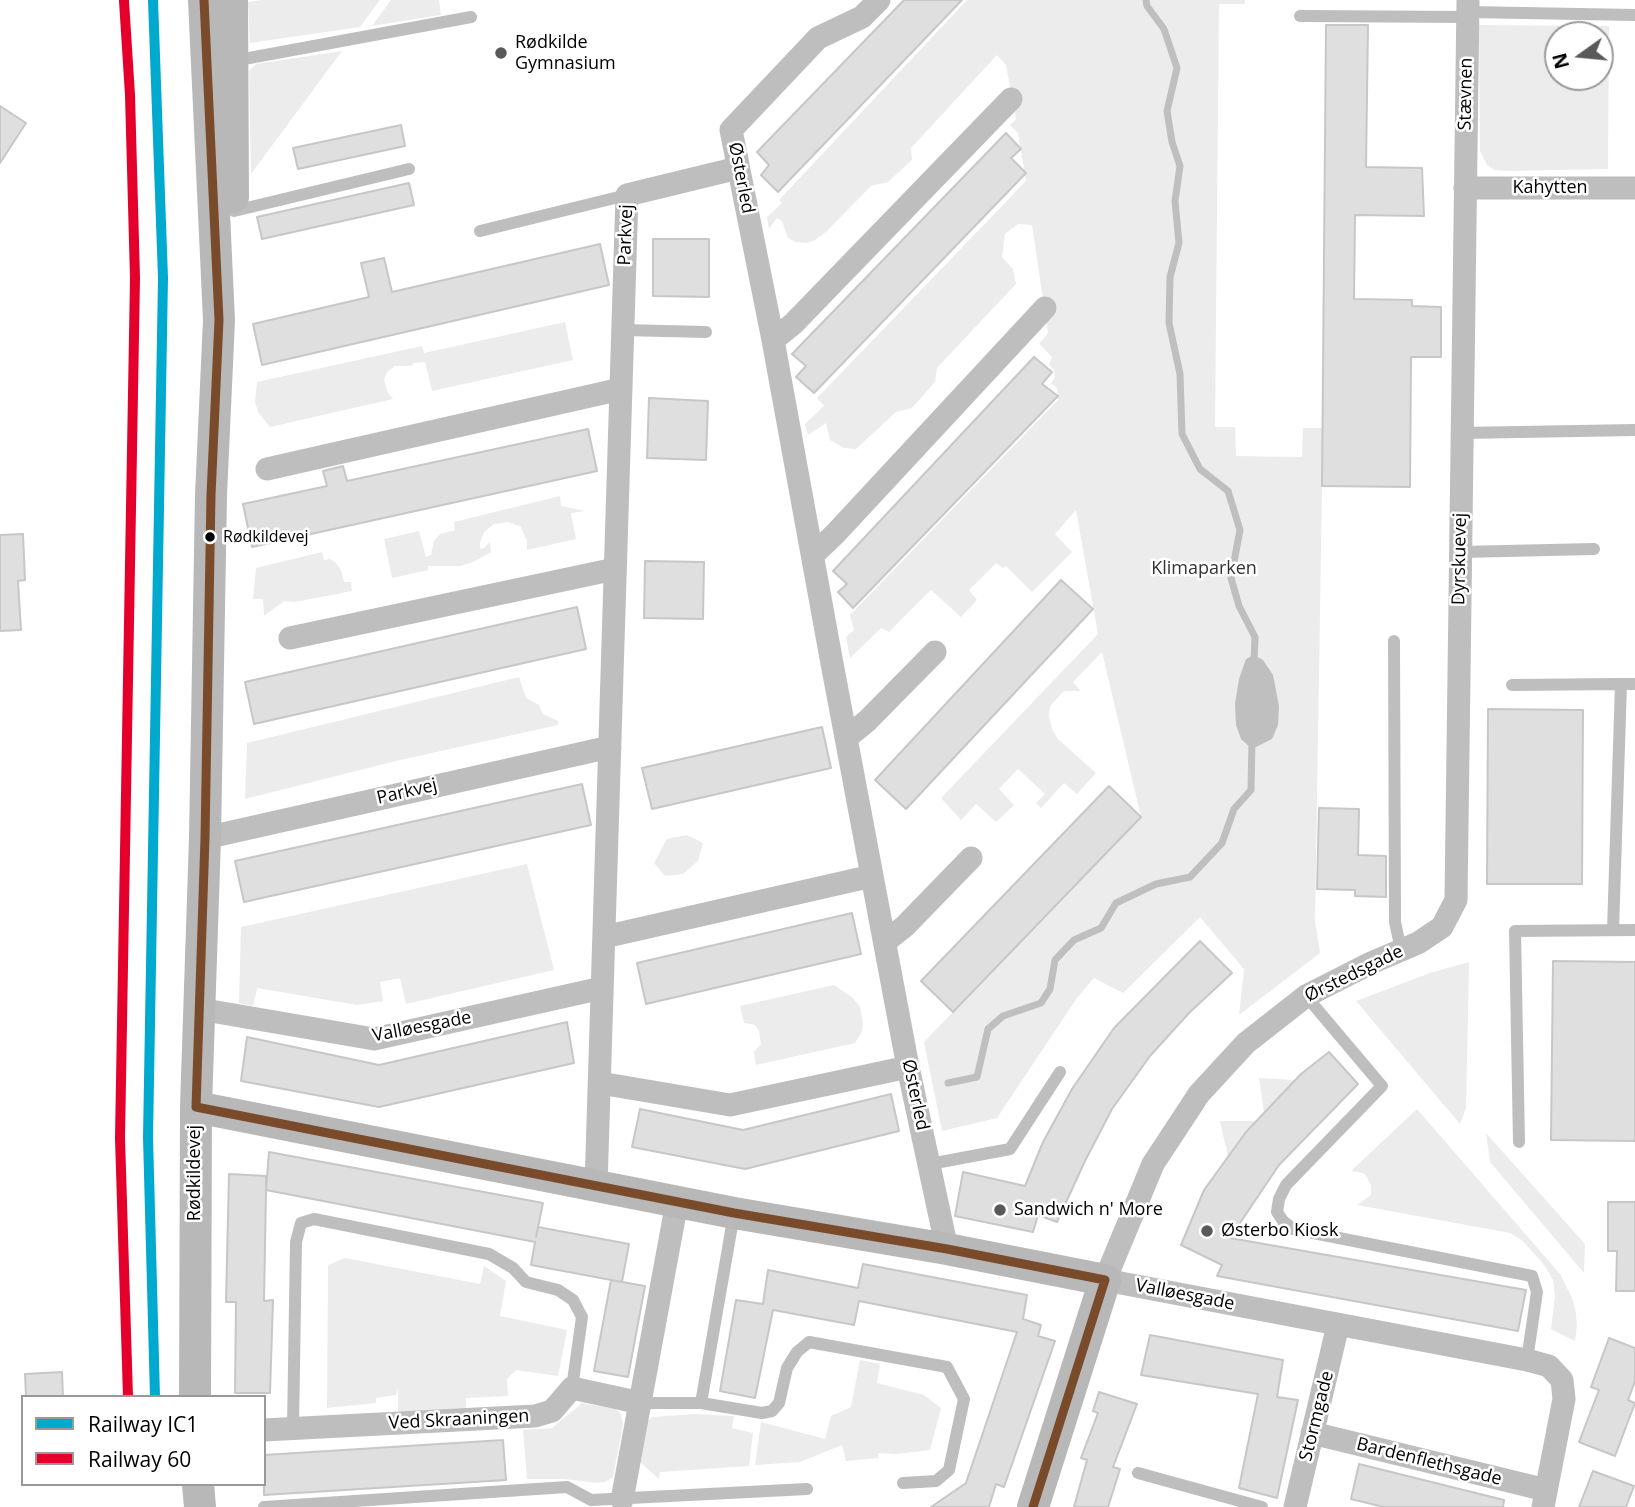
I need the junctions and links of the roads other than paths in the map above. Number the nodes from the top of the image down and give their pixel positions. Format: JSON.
{"nodes":[{"id":1,"x":204,"y":0,"type":"edge"},
{"id":2,"x":232,"y":0,"type":"edge"},
{"id":3,"x":878,"y":0,"type":"edge"},
{"id":4,"x":1468,"y":10,"type":"edge"},
{"id":5,"x":1635,"y":15,"type":"edge"},
{"id":6,"x":1300,"y":16,"type":"dead end"},
{"id":7,"x":471,"y":17,"type":"dead end"},
{"id":8,"x":220,"y":63,"type":"junction"},
{"id":9,"x":1011,"y":99,"type":"dead end"},
{"id":10,"x":738,"y":168,"type":"junction"},
{"id":11,"x":409,"y":169,"type":"dead end"},
{"id":12,"x":1465,"y":188,"type":"junction"},
{"id":13,"x":1635,"y":188,"type":"edge"},
{"id":14,"x":627,"y":195,"type":"junction"},
{"id":15,"x":234,"y":211,"type":"junction"},
{"id":16,"x":480,"y":231,"type":"dead end"},
{"id":17,"x":1045,"y":308,"type":"dead end"},
{"id":18,"x":219,"y":320,"type":"junction"},
{"id":19,"x":623,"y":330,"type":"junction"},
{"id":20,"x":706,"y":332,"type":"dead end"},
{"id":21,"x":774,"y":340,"type":"junction"},
{"id":22,"x":621,"y":389,"type":"junction"},
{"id":23,"x":1635,"y":430,"type":"edge"},
{"id":24,"x":1461,"y":433,"type":"junction"},
{"id":25,"x":267,"y":469,"type":"dead end"},
{"id":26,"x":1594,"y":549,"type":"dead end"},
{"id":27,"x":1460,"y":552,"type":"junction"},
{"id":28,"x":814,"y":554,"type":"junction"},
{"id":29,"x":615,"y":569,"type":"junction"},
{"id":30,"x":290,"y":638,"type":"dead end"},
{"id":31,"x":1394,"y":641,"type":"dead end"},
{"id":32,"x":935,"y":652,"type":"dead end"},
{"id":33,"x":1621,"y":684,"type":"junction"},
{"id":34,"x":1635,"y":684,"type":"edge"},
{"id":35,"x":1512,"y":685,"type":"dead end"},
{"id":36,"x":846,"y":738,"type":"junction"},
{"id":37,"x":610,"y":747,"type":"junction"},
{"id":38,"x":205,"y":838,"type":"junction"},
{"id":39,"x":971,"y":858,"type":"dead end"},
{"id":40,"x":873,"y":876,"type":"junction"},
{"id":41,"x":1442,"y":927,"type":"joint"},
{"id":42,"x":1613,"y":930,"type":"junction"},
{"id":43,"x":1635,"y":930,"type":"edge"},
{"id":44,"x":604,"y":937,"type":"junction"},
{"id":45,"x":886,"y":941,"type":"junction"},
{"id":46,"x":1401,"y":950,"type":"junction"},
{"id":47,"x":602,"y":988,"type":"junction"},
{"id":48,"x":1306,"y":996,"type":"junction"},
{"id":49,"x":199,"y":1009,"type":"junction"},
{"id":50,"x":908,"y":1067,"type":"junction"},
{"id":51,"x":1060,"y":1072,"type":"dead end"},
{"id":52,"x":600,"y":1083,"type":"junction"},
{"id":53,"x":195,"y":1107,"type":"junction"},
{"id":54,"x":1519,"y":1142,"type":"dead end"},
{"id":55,"x":930,"y":1164,"type":"junction"},
{"id":56,"x":596,"y":1186,"type":"junction"},
{"id":57,"x":677,"y":1202,"type":"junction"},
{"id":58,"x":734,"y":1213,"type":"junction"},
{"id":59,"x":947,"y":1249,"type":"junction"},
{"id":60,"x":1104,"y":1280,"type":"junction"},
{"id":61,"x":1338,"y":1325,"type":"junction"},
{"id":62,"x":1527,"y":1360,"type":"junction"},
{"id":63,"x":572,"y":1388,"type":"junction"},
{"id":64,"x":195,"y":1395,"type":"edge"},
{"id":65,"x":641,"y":1403,"type":"junction"},
{"id":66,"x":701,"y":1403,"type":"junction"},
{"id":67,"x":293,"y":1428,"type":"junction"},
{"id":68,"x":266,"y":1430,"type":"edge"},
{"id":69,"x":1312,"y":1433,"type":"junction"},
{"id":70,"x":1138,"y":1473,"type":"dead end"},
{"id":71,"x":903,"y":1483,"type":"dead end"},
{"id":72,"x":198,"y":1486,"type":"edge"},
{"id":73,"x":807,"y":1489,"type":"dead end"},
{"id":74,"x":1544,"y":1499,"type":"edge"},
{"id":75,"x":622,"y":1500,"type":"junction"},
{"id":76,"x":200,"y":1507,"type":"edge"},
{"id":77,"x":264,"y":1507,"type":"edge"},
{"id":78,"x":1033,"y":1507,"type":"edge"},
{"id":79,"x":1262,"y":1507,"type":"edge"},
{"id":80,"x":1295,"y":1507,"type":"edge"}],
"edges":[{"from":1,"to":8,"type":"street","name":"Rødkildevej"},
{"from":2,"to":8,"type":"street","name":"Rødkildevej"},
{"from":3,"to":10,"type":"street","name":"Østerled"},
{"from":4,"to":5,"type":"lane"},
{"from":4,"to":6,"type":"lane"},
{"from":4,"to":12,"type":"street","name":"Stævnen"},
{"from":7,"to":8,"type":"lane"},
{"from":8,"to":15,"type":"street","name":"Rødkildevej"},
{"from":8,"to":18,"type":"street","name":"Rødkildevej"},
{"from":9,"to":21,"type":"street"},
{"from":10,"to":14,"type":"street","name":"Parkvej"},
{"from":10,"to":21,"type":"street","name":"Østerled"},
{"from":11,"to":15,"type":"lane"},
{"from":12,"to":13,"type":"street","name":"Kahytten"},
{"from":12,"to":24,"type":"street","name":"Dyrskuevej"},
{"from":14,"to":16,"type":"lane"},
{"from":14,"to":19,"type":"street","name":"Parkvej"},
{"from":15,"to":18,"type":"street","name":"Rødkildevej"},
{"from":17,"to":28,"type":"street"},
{"from":18,"to":38,"type":"street","name":"Rødkildevej"},
{"from":19,"to":20,"type":"lane"},
{"from":19,"to":22,"type":"street","name":"Parkvej"},
{"from":21,"to":28,"type":"street","name":"Østerled"},
{"from":22,"to":25,"type":"street"},
{"from":22,"to":29,"type":"street","name":"Parkvej"},
{"from":23,"to":24,"type":"lane"},
{"from":24,"to":27,"type":"street","name":"Dyrskuevej"},
{"from":26,"to":27,"type":"lane"},
{"from":27,"to":41,"type":"street","name":"Dyrskuevej"},
{"from":28,"to":36,"type":"street","name":"Østerled"},
{"from":29,"to":30,"type":"street"},
{"from":29,"to":37,"type":"street","name":"Parkvej"},
{"from":31,"to":46,"type":"lane"},
{"from":32,"to":36,"type":"street"},
{"from":33,"to":34,"type":"lane"},
{"from":33,"to":35,"type":"lane"},
{"from":33,"to":42,"type":"lane"},
{"from":36,"to":40,"type":"street","name":"Østerled"},
{"from":37,"to":38,"type":"street","name":"Parkvej"},
{"from":37,"to":44,"type":"street","name":"Parkvej"},
{"from":38,"to":49,"type":"street","name":"Rødkildevej"},
{"from":39,"to":45,"type":"street"},
{"from":40,"to":44,"type":"street"},
{"from":40,"to":45,"type":"street","name":"Østerled"},
{"from":41,"to":46,"type":"street","name":"Ørstedsgade"},
{"from":42,"to":43,"type":"lane"},
{"from":42,"to":54,"type":"lane"},
{"from":44,"to":47,"type":"street","name":"Parkvej"},
{"from":45,"to":50,"type":"street","name":"Østerled"},
{"from":46,"to":48,"type":"street","name":"Ørstedsgade"},
{"from":47,"to":49,"type":"street","name":"Valløesgade"},
{"from":47,"to":52,"type":"street","name":"Parkvej"},
{"from":48,"to":60,"type":"street","name":"Ørstedsgade"},
{"from":48,"to":62,"type":"lane"},
{"from":49,"to":53,"type":"street","name":"Rødkildevej"},
{"from":50,"to":52,"type":"street"},
{"from":50,"to":55,"type":"street","name":"Østerled"},
{"from":51,"to":55,"type":"lane"},
{"from":52,"to":56,"type":"street","name":"Parkvej"},
{"from":53,"to":56,"type":"street","name":"Valløesgade"},
{"from":53,"to":64,"type":"street","name":"Rødkildevej"},
{"from":55,"to":59,"type":"street","name":"Østerled"},
{"from":56,"to":57,"type":"street","name":"Valløesgade"},
{"from":57,"to":58,"type":"street","name":"Valløesgade"},
{"from":57,"to":65,"type":"street"},
{"from":58,"to":59,"type":"street","name":"Valløesgade"},
{"from":58,"to":66,"type":"lane"},
{"from":59,"to":60,"type":"street","name":"Valløesgade"},
{"from":60,"to":61,"type":"street","name":"Valløesgade"},
{"from":60,"to":78,"type":"street","name":"Ørstedsgade"},
{"from":61,"to":62,"type":"street","name":"Valløesgade"},
{"from":61,"to":69,"type":"street","name":"Stormgade"},
{"from":62,"to":74,"type":"street","name":"Valløesgade"},
{"from":63,"to":65,"type":"street"},
{"from":63,"to":67,"type":"street","name":"Ved Skraaningen"},
{"from":63,"to":67,"type":"lane"},
{"from":65,"to":66,"type":"lane"},
{"from":65,"to":75,"type":"street"},
{"from":66,"to":71,"type":"lane"},
{"from":67,"to":68,"type":"street","name":"Ved Skraaningen"},
{"from":69,"to":74,"type":"street","name":"Bardenflethsgade"},
{"from":69,"to":80,"type":"street","name":"Stormgade"},
{"from":70,"to":79,"type":"lane"},
{"from":72,"to":76,"type":"street"},
{"from":73,"to":75,"type":"lane"},
{"from":75,"to":77,"type":"lane"}]}
